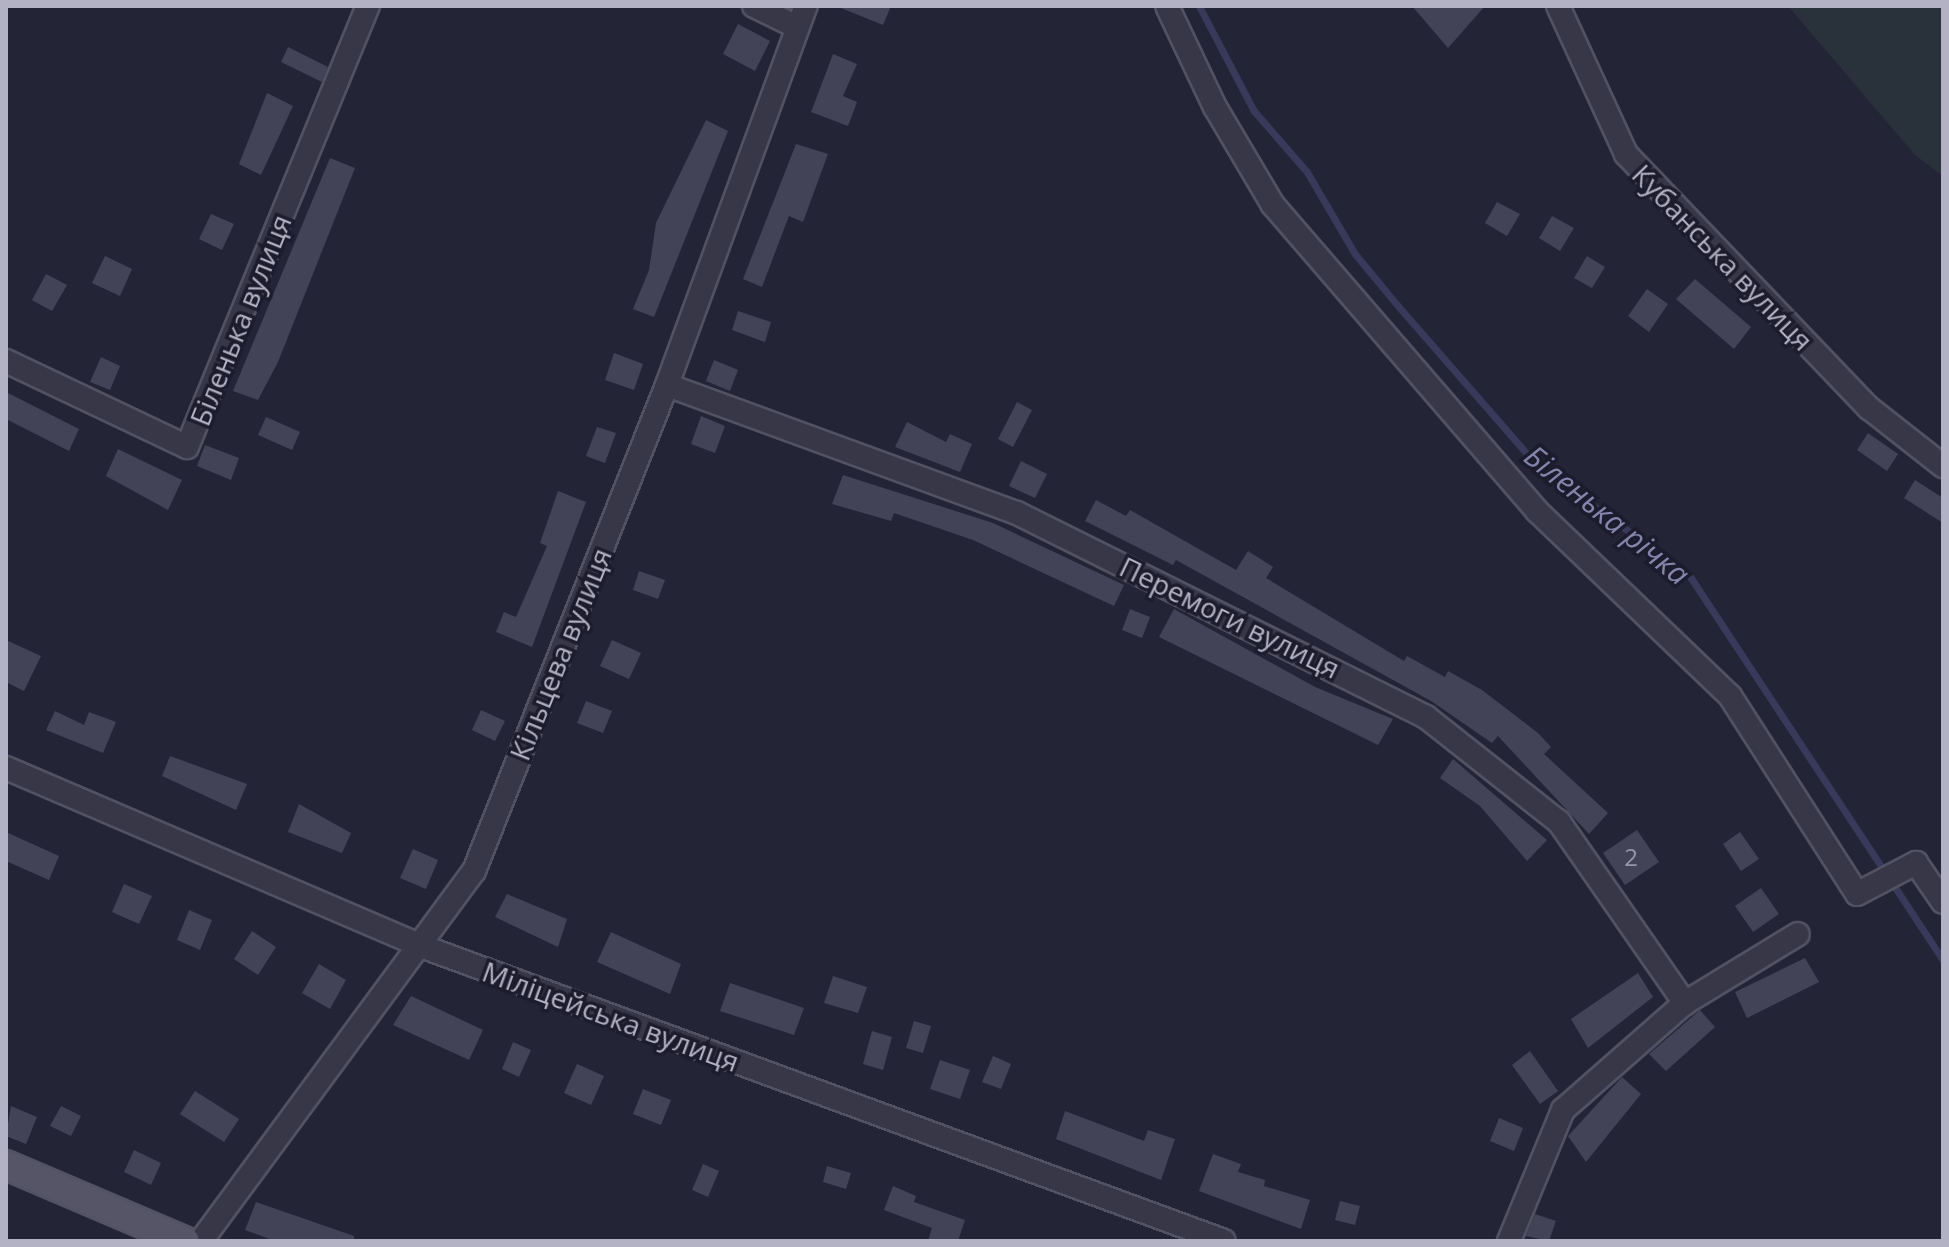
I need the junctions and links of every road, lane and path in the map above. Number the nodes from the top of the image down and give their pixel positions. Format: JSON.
{"nodes":[{"id":1,"x":368,"y":6,"type":"edge"},
{"id":2,"x":754,"y":6,"type":"edge"},
{"id":3,"x":806,"y":6,"type":"edge"},
{"id":4,"x":1167,"y":6,"type":"edge"},
{"id":5,"x":1558,"y":6,"type":"edge"},
{"id":6,"x":797,"y":27,"type":"junction"},
{"id":7,"x":6,"y":361,"type":"edge"},
{"id":8,"x":667,"y":385,"type":"junction"},
{"id":9,"x":1943,"y":466,"type":"edge"},
{"id":10,"x":6,"y":768,"type":"edge"},
{"id":11,"x":1943,"y":902,"type":"edge"},
{"id":12,"x":1798,"y":934,"type":"dead end"},
{"id":13,"x":421,"y":946,"type":"junction"},
{"id":14,"x":1685,"y":1003,"type":"junction"},
{"id":15,"x":6,"y":1165,"type":"edge"},
{"id":16,"x":184,"y":1241,"type":"edge"},
{"id":17,"x":201,"y":1241,"type":"edge"},
{"id":18,"x":1224,"y":1241,"type":"edge"},
{"id":19,"x":1509,"y":1241,"type":"edge"}],
"edges":[{"from":1,"to":7,"type":"street","name":"Біленька вулиця"},
{"from":2,"to":6,"type":"street"},
{"from":3,"to":6,"type":"street","name":"Кільцева вулиця"},
{"from":4,"to":11,"type":"street"},
{"from":5,"to":9,"type":"street","name":"Кубанська вулиця"},
{"from":6,"to":8,"type":"street","name":"Кільцева вулиця"},
{"from":8,"to":13,"type":"street","name":"Кільцева вулиця"},
{"from":8,"to":14,"type":"street","name":"Перемоги вулиця"},
{"from":10,"to":13,"type":"street","name":"Міліцейська вулиця"},
{"from":12,"to":14,"type":"street"},
{"from":13,"to":17,"type":"street","name":"Кільцева вулиця"},
{"from":13,"to":18,"type":"street","name":"Міліцейська вулиця"},
{"from":14,"to":19,"type":"street"},
{"from":15,"to":16,"type":"main road"}]}
